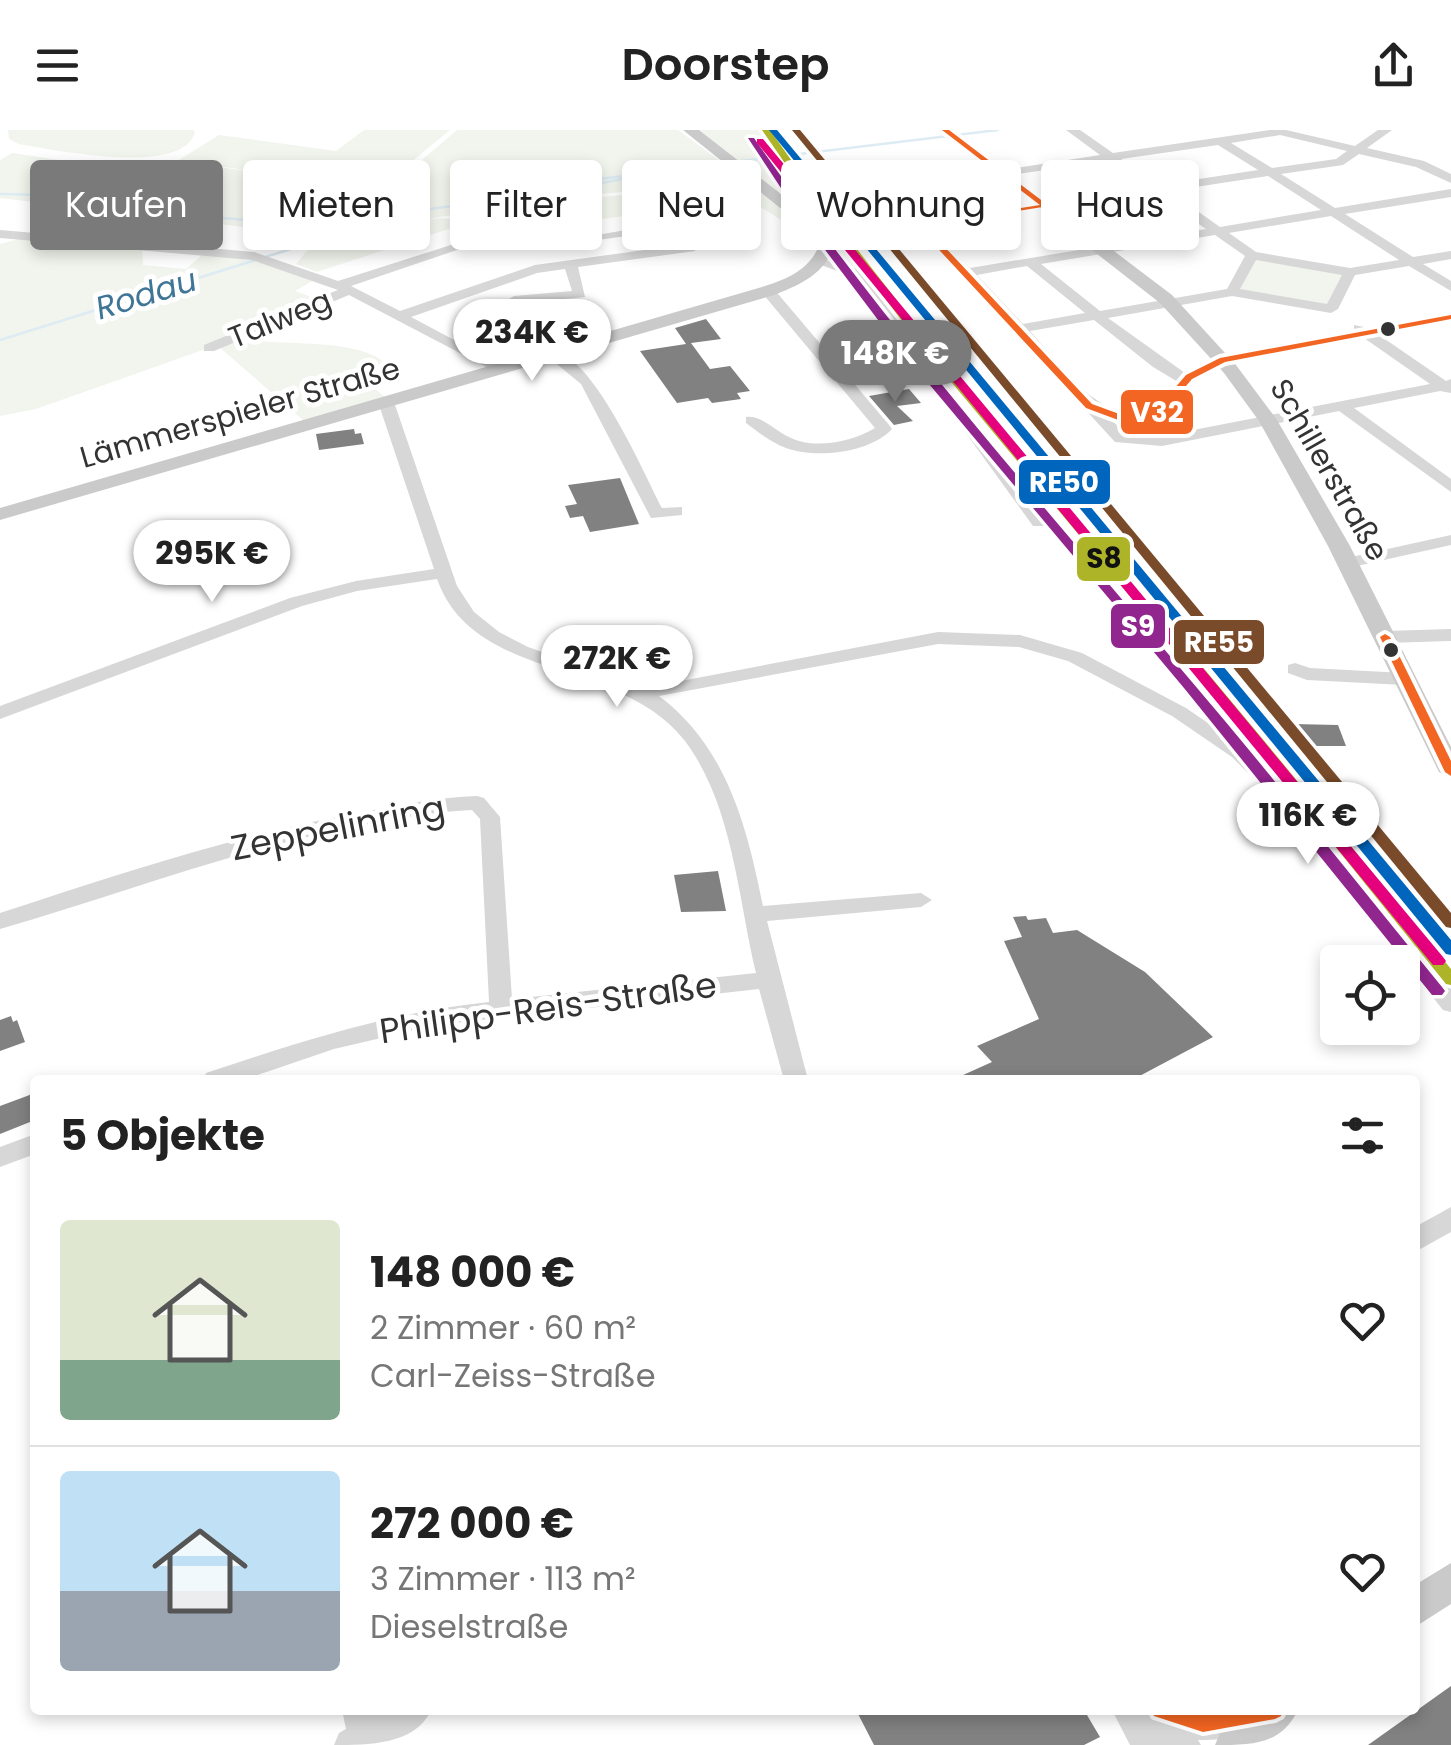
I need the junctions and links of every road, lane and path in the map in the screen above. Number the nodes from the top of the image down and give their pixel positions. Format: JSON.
{"nodes":[{"id":1,"x":690,"y":130,"type":"edge"},
{"id":2,"x":1072,"y":130,"type":"edge"},
{"id":3,"x":1203,"y":130,"type":"edge"},
{"id":4,"x":1386,"y":130,"type":"edge"},
{"id":5,"x":953,"y":135,"type":"edge"},
{"id":6,"x":1220,"y":141,"type":"junction"},
{"id":7,"x":1359,"y":150,"type":"junction"},
{"id":8,"x":1111,"y":157,"type":"junction"},
{"id":9,"x":986,"y":160,"type":"edge"},
{"id":10,"x":1115,"y":160,"type":"edge"},
{"id":11,"x":1437,"y":160,"type":"dead end"},
{"id":12,"x":1423,"y":165,"type":"junction"},
{"id":13,"x":1021,"y":170,"type":"edge"},
{"id":14,"x":1270,"y":172,"type":"junction"},
{"id":15,"x":1451,"y":179,"type":"edge"},
{"id":16,"x":1199,"y":183,"type":"edge"},
{"id":17,"x":1021,"y":187,"type":"edge"},
{"id":18,"x":1451,"y":193,"type":"edge"},
{"id":19,"x":1041,"y":202,"type":"edge"},
{"id":20,"x":1334,"y":213,"type":"junction"},
{"id":21,"x":1199,"y":218,"type":"edge"},
{"id":22,"x":1218,"y":231,"type":"junction"},
{"id":23,"x":1199,"y":234,"type":"edge"},
{"id":24,"x":602,"y":235,"type":"edge"},
{"id":25,"x":4,"y":237,"type":"edge"},
{"id":26,"x":450,"y":249,"type":"edge"},
{"id":27,"x":946,"y":250,"type":"edge"},
{"id":28,"x":1102,"y":250,"type":"joint"},
{"id":29,"x":1252,"y":255,"type":"junction"},
{"id":30,"x":1451,"y":255,"type":"edge"},
{"id":31,"x":821,"y":260,"type":"junction"},
{"id":32,"x":1030,"y":262,"type":"junction"},
{"id":33,"x":1411,"y":262,"type":"junction"},
{"id":34,"x":570,"y":264,"type":"junction"},
{"id":35,"x":968,"y":272,"type":"junction"},
{"id":36,"x":1350,"y":272,"type":"junction"},
{"id":37,"x":1451,"y":287,"type":"edge"},
{"id":38,"x":344,"y":288,"type":"junction"},
{"id":39,"x":768,"y":291,"type":"junction"},
{"id":40,"x":1232,"y":292,"type":"junction"},
{"id":41,"x":514,"y":300,"type":"dead end"},
{"id":42,"x":1170,"y":302,"type":"junction"},
{"id":43,"x":1331,"y":309,"type":"junction"},
{"id":44,"x":1096,"y":315,"type":"junction"},
{"id":45,"x":398,"y":316,"type":"junction"},
{"id":46,"x":1451,"y":317,"type":"edge"},
{"id":47,"x":1018,"y":328,"type":"junction"},
{"id":48,"x":1366,"y":333,"type":"junction"},
{"id":49,"x":209,"y":348,"type":"dead end"},
{"id":50,"x":552,"y":353,"type":"junction"},
{"id":51,"x":1223,"y":360,"type":"junction"},
{"id":52,"x":498,"y":369,"type":"junction"},
{"id":53,"x":1186,"y":380,"type":"junction"},
{"id":54,"x":1448,"y":387,"type":"edge"},
{"id":55,"x":386,"y":402,"type":"junction"},
{"id":56,"x":1084,"y":402,"type":"junction"},
{"id":57,"x":1342,"y":406,"type":"junction"},
{"id":58,"x":751,"y":420,"type":"dead end"},
{"id":59,"x":1268,"y":420,"type":"junction"},
{"id":60,"x":1451,"y":487,"type":"edge"},
{"id":61,"x":676,"y":510,"type":"dead end"},
{"id":62,"x":0,"y":514,"type":"edge"},
{"id":63,"x":1039,"y":522,"type":"dead end"},
{"id":64,"x":1451,"y":540,"type":"edge"},
{"id":65,"x":1348,"y":564,"type":"junction"},
{"id":66,"x":444,"y":573,"type":"junction"},
{"id":67,"x":1451,"y":635,"type":"edge"},
{"id":68,"x":1385,"y":637,"type":"junction"},
{"id":69,"x":1295,"y":670,"type":"dead end"},
{"id":70,"x":1404,"y":679,"type":"junction"},
{"id":71,"x":642,"y":694,"type":"junction"},
{"id":72,"x":0,"y":714,"type":"edge"},
{"id":73,"x":1444,"y":749,"type":"edge"},
{"id":74,"x":1451,"y":772,"type":"edge"},
{"id":75,"x":921,"y":900,"type":"dead end"},
{"id":76,"x":754,"y":914,"type":"junction"},
{"id":77,"x":0,"y":921,"type":"edge"},
{"id":78,"x":768,"y":980,"type":"junction"},
{"id":79,"x":1451,"y":1004,"type":"edge"},
{"id":80,"x":501,"y":1007,"type":"junction"},
{"id":81,"x":231,"y":1075,"type":"edge"},
{"id":82,"x":795,"y":1075,"type":"edge"},
{"id":83,"x":30,"y":1146,"type":"edge"},
{"id":84,"x":0,"y":1157,"type":"edge"},
{"id":85,"x":1451,"y":1218,"type":"edge"},
{"id":86,"x":1420,"y":1237,"type":"edge"},
{"id":87,"x":1451,"y":1581,"type":"edge"},
{"id":88,"x":1420,"y":1604,"type":"edge"},
{"id":89,"x":401,"y":1715,"type":"edge"},
{"id":90,"x":1131,"y":1715,"type":"edge"},
{"id":91,"x":1161,"y":1715,"type":"edge"},
{"id":92,"x":1167,"y":1715,"type":"edge"},
{"id":93,"x":1255,"y":1715,"type":"edge"},
{"id":94,"x":1271,"y":1715,"type":"edge"},
{"id":95,"x":358,"y":1731,"type":"edge"},
{"id":96,"x":1148,"y":1745,"type":"edge"},
{"id":97,"x":1184,"y":1745,"type":"edge"},
{"id":98,"x":1236,"y":1745,"type":"edge"}],
"edges":[{"from":1,"to":31,"type":"main road"},
{"from":2,"to":8,"type":"street"},
{"from":3,"to":6,"type":"street"},
{"from":4,"to":7,"type":"street"},
{"from":5,"to":9,"type":"main road","name":"Schillerstraße"},
{"from":6,"to":7,"type":"street"},
{"from":6,"to":8,"type":"street"},
{"from":6,"to":14,"type":"street"},
{"from":7,"to":12,"type":"street"},
{"from":7,"to":14,"type":"street"},
{"from":8,"to":10,"type":"street"},
{"from":8,"to":13,"type":"street"},
{"from":11,"to":12,"type":"street"},
{"from":12,"to":15,"type":"street"},
{"from":14,"to":16,"type":"street"},
{"from":14,"to":20,"type":"street"},
{"from":17,"to":19,"type":"main road","name":"Schillerstraße"},
{"from":18,"to":20,"type":"street"},
{"from":20,"to":22,"type":"street"},
{"from":20,"to":33,"type":"street"},
{"from":21,"to":22,"type":"street"},
{"from":22,"to":23,"type":"street"},
{"from":22,"to":29,"type":"street"},
{"from":24,"to":34,"type":"street"},
{"from":25,"to":38,"type":"street"},
{"from":26,"to":38,"type":"street","name":"Talweg"},
{"from":27,"to":35,"type":"street"},
{"from":28,"to":32,"type":"street"},
{"from":28,"to":42,"type":"main road","name":"Schillerstraße"},
{"from":29,"to":36,"type":"street"},
{"from":29,"to":40,"type":"street"},
{"from":30,"to":33,"type":"street"},
{"from":31,"to":39,"type":"main road","name":"Lämmerspieler Straße"},
{"from":31,"to":63,"type":"street"},
{"from":32,"to":35,"type":"street"},
{"from":32,"to":44,"type":"street"},
{"from":33,"to":36,"type":"street"},
{"from":33,"to":37,"type":"street"},
{"from":34,"to":41,"type":"street"},
{"from":34,"to":45,"type":"street"},
{"from":35,"to":47,"type":"street"},
{"from":36,"to":43,"type":"street"},
{"from":38,"to":45,"type":"street"},
{"from":38,"to":49,"type":"street","name":"Talweg"},
{"from":39,"to":50,"type":"main road","name":"Lämmerspieler Straße"},
{"from":39,"to":58,"type":"street"},
{"from":40,"to":42,"type":"street"},
{"from":40,"to":43,"type":"street"},
{"from":42,"to":44,"type":"street"},
{"from":42,"to":51,"type":"main road","name":"Schillerstraße"},
{"from":43,"to":48,"type":"street"},
{"from":44,"to":47,"type":"street"},
{"from":44,"to":53,"type":"street"},
{"from":45,"to":52,"type":"street"},
{"from":46,"to":48,"type":"street"},
{"from":47,"to":56,"type":"street"},
{"from":48,"to":51,"type":"street"},
{"from":48,"to":54,"type":"street"},
{"from":50,"to":52,"type":"main road","name":"Lämmerspieler Straße"},
{"from":50,"to":61,"type":"street"},
{"from":51,"to":53,"type":"street"},
{"from":51,"to":59,"type":"main road","name":"Schillerstraße"},
{"from":52,"to":55,"type":"main road","name":"Lämmerspieler Straße"},
{"from":53,"to":56,"type":"street"},
{"from":54,"to":57,"type":"street"},
{"from":55,"to":62,"type":"main road","name":"Lämmerspieler Straße"},
{"from":55,"to":66,"type":"street"},
{"from":56,"to":59,"type":"street"},
{"from":57,"to":59,"type":"street"},
{"from":57,"to":60,"type":"street"},
{"from":59,"to":65,"type":"main road","name":"Schillerstraße"},
{"from":64,"to":65,"type":"street"},
{"from":65,"to":68,"type":"main road","name":"Schillerstraße"},
{"from":66,"to":71,"type":"street"},
{"from":66,"to":72,"type":"street"},
{"from":67,"to":68,"type":"street"},
{"from":68,"to":70,"type":"main road","name":"Schillerstraße"},
{"from":69,"to":70,"type":"street"},
{"from":70,"to":73,"type":"main road","name":"Schillerstraße"},
{"from":71,"to":76,"type":"street"},
{"from":71,"to":79,"type":"street"},
{"from":73,"to":74,"type":"main road","name":"Schillerstraße"},
{"from":75,"to":76,"type":"street"},
{"from":76,"to":78,"type":"street"},
{"from":77,"to":80,"type":"street","name":"Zeppelinring"},
{"from":78,"to":80,"type":"street","name":"Philipp-Reis-Straße"},
{"from":78,"to":82,"type":"street"},
{"from":80,"to":81,"type":"street","name":"Philipp-Reis-Straße"},
{"from":83,"to":84,"type":"street"},
{"from":85,"to":86,"type":"street"},
{"from":87,"to":88,"type":"main road"},
{"from":89,"to":95,"type":"street"},
{"from":90,"to":96,"type":"street"},
{"from":91,"to":97,"type":"street"},
{"from":92,"to":93,"type":"street"},
{"from":94,"to":98,"type":"main road"}]}
